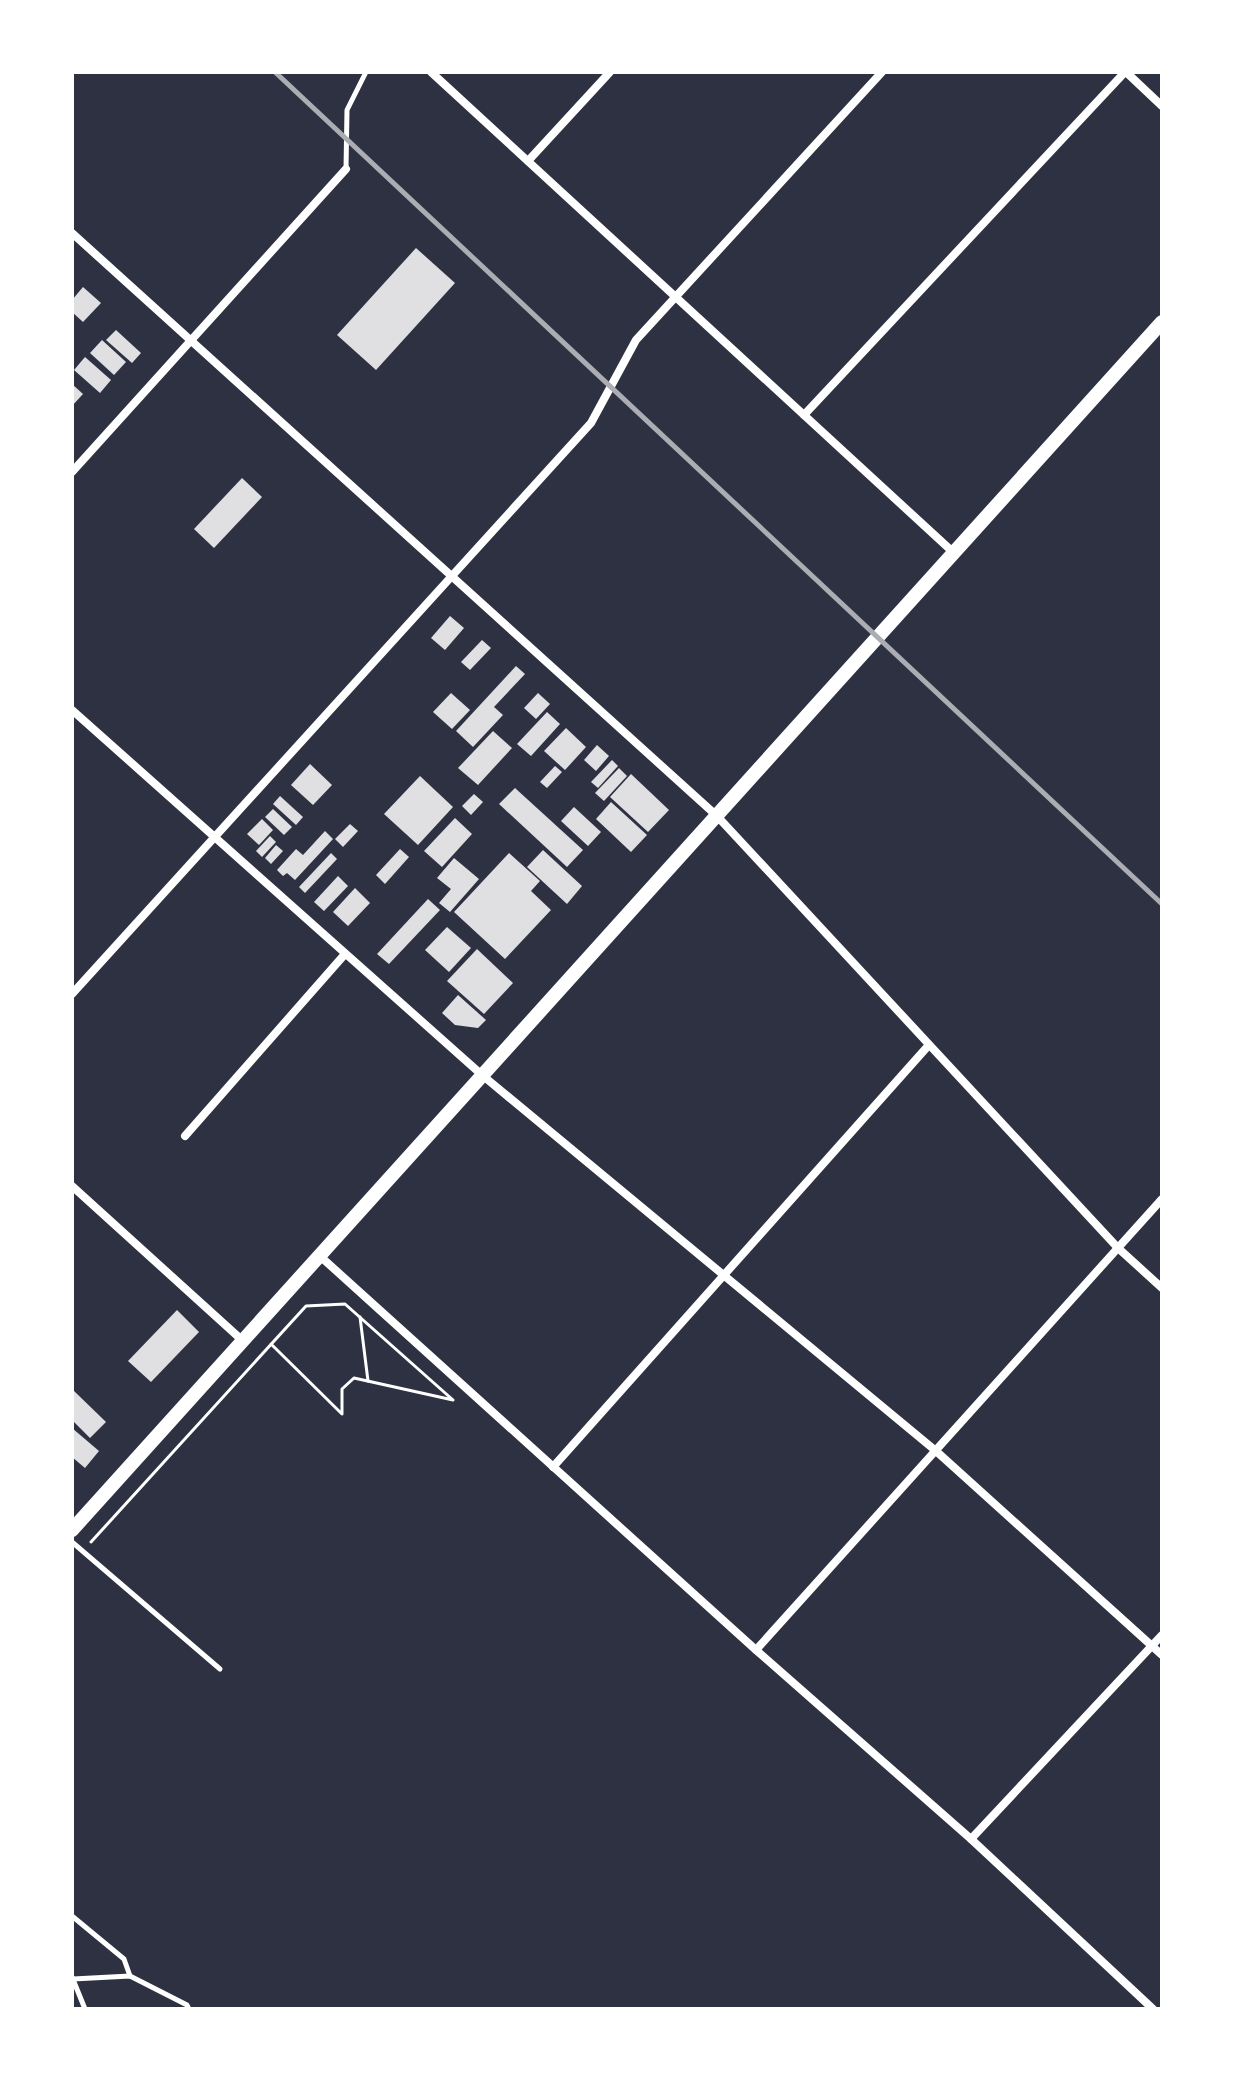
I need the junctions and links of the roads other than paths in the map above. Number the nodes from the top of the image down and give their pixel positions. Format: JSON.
{"nodes":[{"id":1,"x":366,"y":72,"type":"edge"},
{"id":2,"x":431,"y":72,"type":"edge"},
{"id":3,"x":610,"y":72,"type":"edge"},
{"id":4,"x":882,"y":72,"type":"edge"},
{"id":5,"x":1125,"y":72,"type":"edge"},
{"id":6,"x":1162,"y":106,"type":"edge"},
{"id":7,"x":528,"y":161,"type":"junction"},
{"id":8,"x":346,"y":169,"type":"joint"},
{"id":9,"x":72,"y":233,"type":"edge"},
{"id":10,"x":676,"y":298,"type":"junction"},
{"id":11,"x":1162,"y":322,"type":"edge"},
{"id":12,"x":191,"y":341,"type":"junction"},
{"id":13,"x":804,"y":415,"type":"junction"},
{"id":14,"x":72,"y":472,"type":"edge"},
{"id":15,"x":954,"y":553,"type":"junction"},
{"id":16,"x":452,"y":576,"type":"junction"},
{"id":17,"x":72,"y":710,"type":"edge"},
{"id":18,"x":717,"y":816,"type":"junction"},
{"id":19,"x":214,"y":837,"type":"junction"},
{"id":20,"x":345,"y":954,"type":"junction"},
{"id":21,"x":72,"y":994,"type":"edge"},
{"id":22,"x":928,"y":1046,"type":"junction"},
{"id":23,"x":482,"y":1075,"type":"junction"},
{"id":24,"x":185,"y":1136,"type":"dead end"},
{"id":25,"x":72,"y":1186,"type":"edge"},
{"id":26,"x":1162,"y":1199,"type":"edge"},
{"id":27,"x":1118,"y":1248,"type":"junction"},
{"id":28,"x":321,"y":1257,"type":"junction"},
{"id":29,"x":724,"y":1275,"type":"junction"},
{"id":30,"x":1162,"y":1288,"type":"edge"},
{"id":31,"x":243,"y":1341,"type":"junction"},
{"id":32,"x":936,"y":1451,"type":"junction"},
{"id":33,"x":553,"y":1467,"type":"junction"},
{"id":34,"x":72,"y":1530,"type":"edge"},
{"id":35,"x":72,"y":1542,"type":"edge"},
{"id":36,"x":1162,"y":1635,"type":"edge"},
{"id":37,"x":1152,"y":1646,"type":"junction"},
{"id":38,"x":756,"y":1650,"type":"junction"},
{"id":39,"x":1162,"y":1655,"type":"edge"},
{"id":40,"x":220,"y":1669,"type":"dead end"},
{"id":41,"x":971,"y":1839,"type":"junction"},
{"id":42,"x":72,"y":1916,"type":"edge"},
{"id":43,"x":130,"y":1976,"type":"junction"},
{"id":44,"x":72,"y":1978,"type":"edge"},
{"id":45,"x":85,"y":2009,"type":"edge"},
{"id":46,"x":189,"y":2009,"type":"edge"},
{"id":47,"x":1153,"y":2009,"type":"edge"}],
"edges":[{"from":1,"to":8,"type":"lane"},
{"from":2,"to":7,"type":"street"},
{"from":3,"to":7,"type":"street"},
{"from":4,"to":10,"type":"street"},
{"from":5,"to":6,"type":"street"},
{"from":5,"to":13,"type":"street"},
{"from":7,"to":10,"type":"street"},
{"from":8,"to":12,"type":"street"},
{"from":9,"to":12,"type":"street"},
{"from":10,"to":13,"type":"street"},
{"from":10,"to":16,"type":"street"},
{"from":11,"to":15,"type":"street"},
{"from":12,"to":14,"type":"street"},
{"from":12,"to":16,"type":"street"},
{"from":13,"to":15,"type":"street"},
{"from":15,"to":18,"type":"street"},
{"from":16,"to":18,"type":"street"},
{"from":16,"to":19,"type":"street"},
{"from":17,"to":19,"type":"street"},
{"from":18,"to":22,"type":"street"},
{"from":18,"to":23,"type":"street"},
{"from":19,"to":20,"type":"street"},
{"from":19,"to":21,"type":"street"},
{"from":20,"to":23,"type":"street"},
{"from":20,"to":24,"type":"street"},
{"from":22,"to":27,"type":"street"},
{"from":22,"to":29,"type":"street"},
{"from":23,"to":28,"type":"street"},
{"from":23,"to":29,"type":"street"},
{"from":25,"to":31,"type":"street"},
{"from":26,"to":27,"type":"street"},
{"from":27,"to":30,"type":"street"},
{"from":27,"to":32,"type":"street"},
{"from":28,"to":31,"type":"street"},
{"from":28,"to":33,"type":"street"},
{"from":29,"to":32,"type":"street"},
{"from":29,"to":33,"type":"street"},
{"from":31,"to":34,"type":"street"},
{"from":32,"to":37,"type":"street"},
{"from":32,"to":38,"type":"street"},
{"from":33,"to":38,"type":"street"},
{"from":35,"to":40,"type":"lane"},
{"from":36,"to":37,"type":"street"},
{"from":37,"to":39,"type":"street"},
{"from":37,"to":41,"type":"street"},
{"from":38,"to":41,"type":"street"},
{"from":41,"to":47,"type":"street"},
{"from":42,"to":43,"type":"lane"},
{"from":43,"to":44,"type":"lane"},
{"from":43,"to":46,"type":"lane"},
{"from":44,"to":45,"type":"lane"}]}
